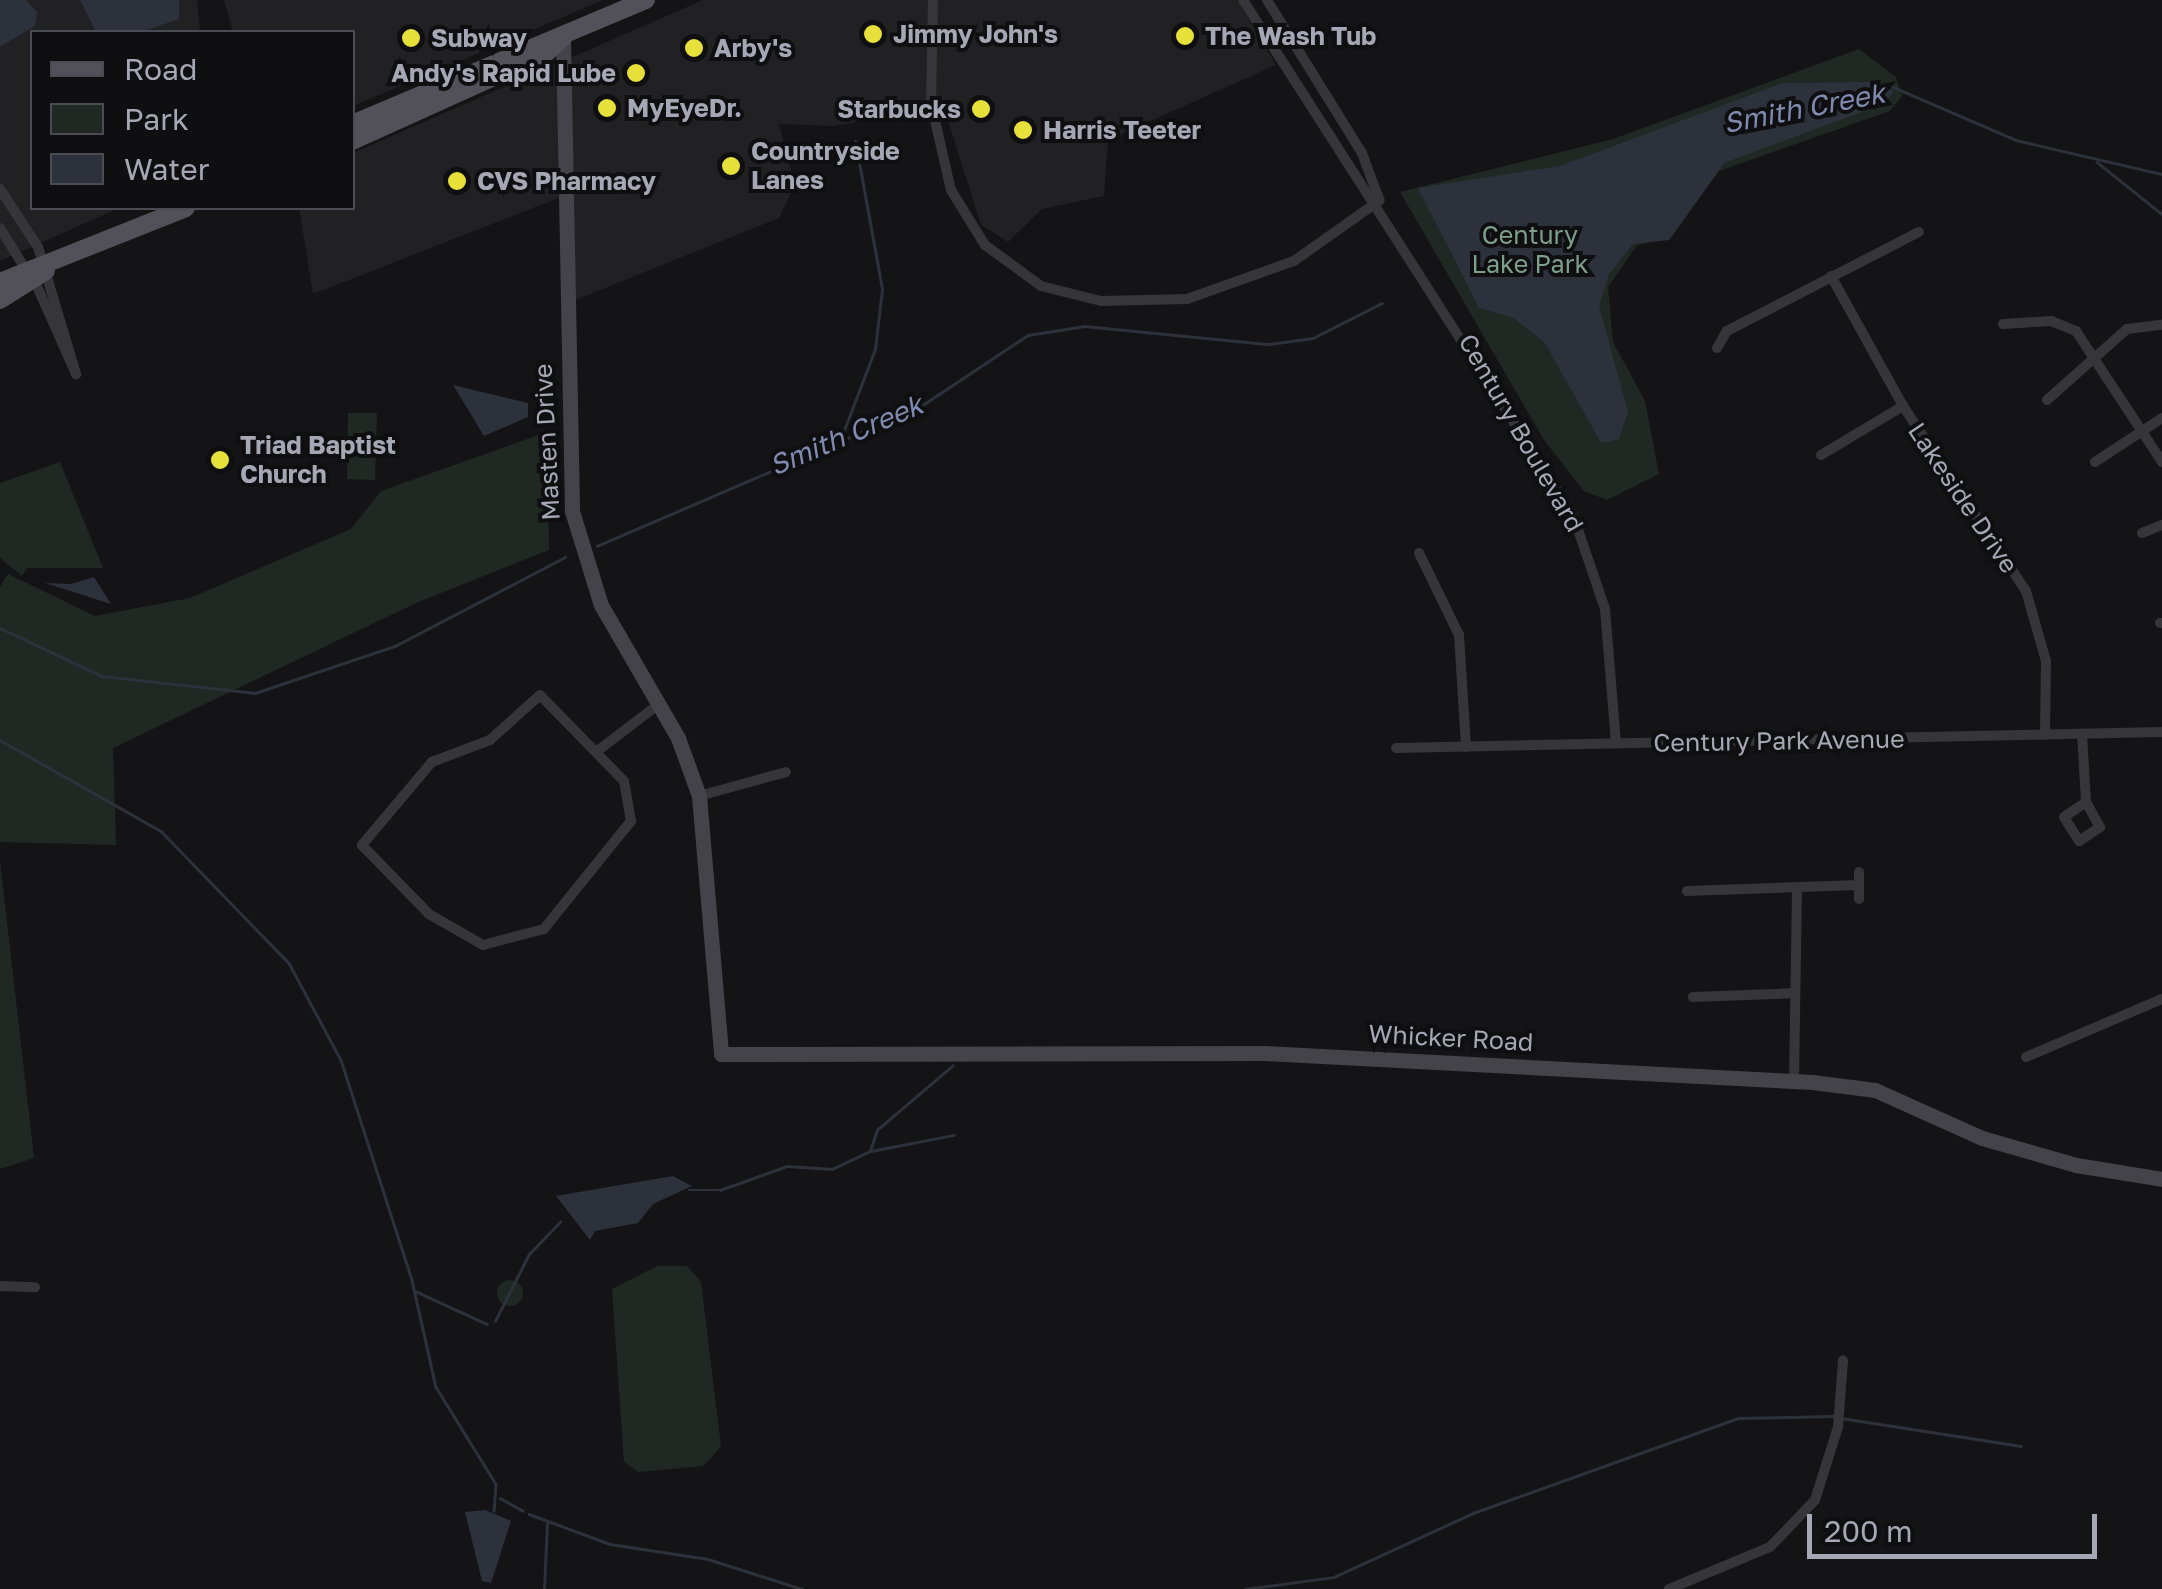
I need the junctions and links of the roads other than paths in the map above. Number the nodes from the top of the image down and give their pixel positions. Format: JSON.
{"nodes":[{"id":1,"x":646,"y":0,"type":"edge"},
{"id":2,"x":932,"y":0,"type":"edge"},
{"id":3,"x":1243,"y":0,"type":"edge"},
{"id":4,"x":1266,"y":0,"type":"edge"},
{"id":5,"x":563,"y":38,"type":"junction"},
{"id":6,"x":1340,"y":117,"type":"junction"},
{"id":7,"x":355,"y":123,"type":"edge"},
{"id":8,"x":1321,"y":125,"type":"junction"},
{"id":9,"x":355,"y":140,"type":"edge"},
{"id":10,"x":0,"y":189,"type":"edge"},
{"id":11,"x":1380,"y":200,"type":"junction"},
{"id":12,"x":182,"y":210,"type":"edge"},
{"id":13,"x":0,"y":228,"type":"edge"},
{"id":14,"x":1919,"y":232,"type":"dead end"},
{"id":15,"x":36,"y":275,"type":"junction"},
{"id":16,"x":1830,"y":276,"type":"junction"},
{"id":17,"x":0,"y":282,"type":"edge"},
{"id":18,"x":0,"y":300,"type":"edge"},
{"id":19,"x":2003,"y":324,"type":"dead end"},
{"id":20,"x":2162,"y":324,"type":"edge"},
{"id":21,"x":1717,"y":348,"type":"dead end"},
{"id":22,"x":2093,"y":355,"type":"junction"},
{"id":23,"x":2047,"y":400,"type":"dead end"},
{"id":24,"x":1902,"y":406,"type":"junction"},
{"id":25,"x":2162,"y":418,"type":"edge"},
{"id":26,"x":2134,"y":429,"type":"junction"},
{"id":27,"x":1821,"y":455,"type":"dead end"},
{"id":28,"x":2095,"y":462,"type":"dead end"},
{"id":29,"x":2162,"y":462,"type":"edge"},
{"id":30,"x":2162,"y":525,"type":"edge"},
{"id":31,"x":2142,"y":533,"type":"dead end"},
{"id":32,"x":1419,"y":553,"type":"dead end"},
{"id":33,"x":659,"y":704,"type":"junction"},
{"id":34,"x":2162,"y":732,"type":"edge"},
{"id":35,"x":2082,"y":734,"type":"junction"},
{"id":36,"x":2045,"y":735,"type":"junction"},
{"id":37,"x":1616,"y":744,"type":"junction"},
{"id":38,"x":1466,"y":746,"type":"junction"},
{"id":39,"x":1396,"y":748,"type":"dead end"},
{"id":40,"x":596,"y":752,"type":"junction"},
{"id":41,"x":786,"y":772,"type":"dead end"},
{"id":42,"x":700,"y":796,"type":"junction"},
{"id":43,"x":2086,"y":802,"type":"dead end"},
{"id":44,"x":1858,"y":872,"type":"dead end"},
{"id":45,"x":1859,"y":885,"type":"junction"},
{"id":46,"x":1796,"y":887,"type":"junction"},
{"id":47,"x":1686,"y":891,"type":"dead end"},
{"id":48,"x":1859,"y":899,"type":"dead end"},
{"id":49,"x":1795,"y":993,"type":"junction"},
{"id":50,"x":1693,"y":997,"type":"dead end"},
{"id":51,"x":2162,"y":1000,"type":"edge"},
{"id":52,"x":721,"y":1054,"type":"joint"},
{"id":53,"x":2026,"y":1056,"type":"dead end"},
{"id":54,"x":1794,"y":1081,"type":"junction"},
{"id":55,"x":2162,"y":1179,"type":"edge"},
{"id":56,"x":0,"y":1286,"type":"edge"},
{"id":57,"x":35,"y":1287,"type":"dead end"},
{"id":58,"x":1843,"y":1360,"type":"dead end"},
{"id":59,"x":1669,"y":1589,"type":"edge"}],
"edges":[{"from":1,"to":5,"type":"main road"},
{"from":2,"to":11,"type":"street"},
{"from":3,"to":8,"type":"street","name":"Century Boulevard"},
{"from":4,"to":6,"type":"street","name":"Century Boulevard"},
{"from":5,"to":7,"type":"main road"},
{"from":5,"to":9,"type":"main road"},
{"from":5,"to":33,"type":"street","name":"Masten Drive"},
{"from":6,"to":8,"type":"street"},
{"from":6,"to":11,"type":"street","name":"Century Boulevard"},
{"from":8,"to":11,"type":"street","name":"Century Boulevard"},
{"from":10,"to":15,"type":"street"},
{"from":11,"to":37,"type":"street","name":"Century Boulevard"},
{"from":12,"to":15,"type":"main road"},
{"from":13,"to":15,"type":"street"},
{"from":14,"to":16,"type":"street"},
{"from":15,"to":15,"type":"street"},
{"from":15,"to":17,"type":"main road"},
{"from":15,"to":18,"type":"main road"},
{"from":16,"to":21,"type":"street"},
{"from":16,"to":24,"type":"street","name":"Lakeside Drive"},
{"from":19,"to":22,"type":"street"},
{"from":20,"to":22,"type":"street"},
{"from":22,"to":23,"type":"street"},
{"from":22,"to":26,"type":"street"},
{"from":24,"to":27,"type":"street"},
{"from":24,"to":36,"type":"street","name":"Lakeside Drive"},
{"from":25,"to":26,"type":"street"},
{"from":26,"to":28,"type":"street"},
{"from":26,"to":29,"type":"street"},
{"from":30,"to":31,"type":"street"},
{"from":32,"to":38,"type":"street"},
{"from":33,"to":40,"type":"street"},
{"from":33,"to":42,"type":"street","name":"Masten Drive"},
{"from":34,"to":35,"type":"street","name":"Century Park Avenue"},
{"from":35,"to":36,"type":"street","name":"Century Park Avenue"},
{"from":35,"to":43,"type":"street"},
{"from":36,"to":37,"type":"street","name":"Century Park Avenue"},
{"from":37,"to":38,"type":"street","name":"Century Park Avenue"},
{"from":38,"to":39,"type":"street","name":"Century Park Avenue"},
{"from":40,"to":40,"type":"street"},
{"from":41,"to":42,"type":"street"},
{"from":42,"to":52,"type":"street","name":"Masten Drive"},
{"from":44,"to":45,"type":"street"},
{"from":45,"to":46,"type":"street"},
{"from":45,"to":48,"type":"street"},
{"from":46,"to":47,"type":"street"},
{"from":46,"to":49,"type":"street"},
{"from":49,"to":50,"type":"street"},
{"from":49,"to":54,"type":"street"},
{"from":51,"to":53,"type":"street"},
{"from":52,"to":54,"type":"street","name":"Whicker Road"},
{"from":54,"to":55,"type":"street","name":"Whicker Road"},
{"from":56,"to":57,"type":"street"},
{"from":58,"to":59,"type":"street"}]}
